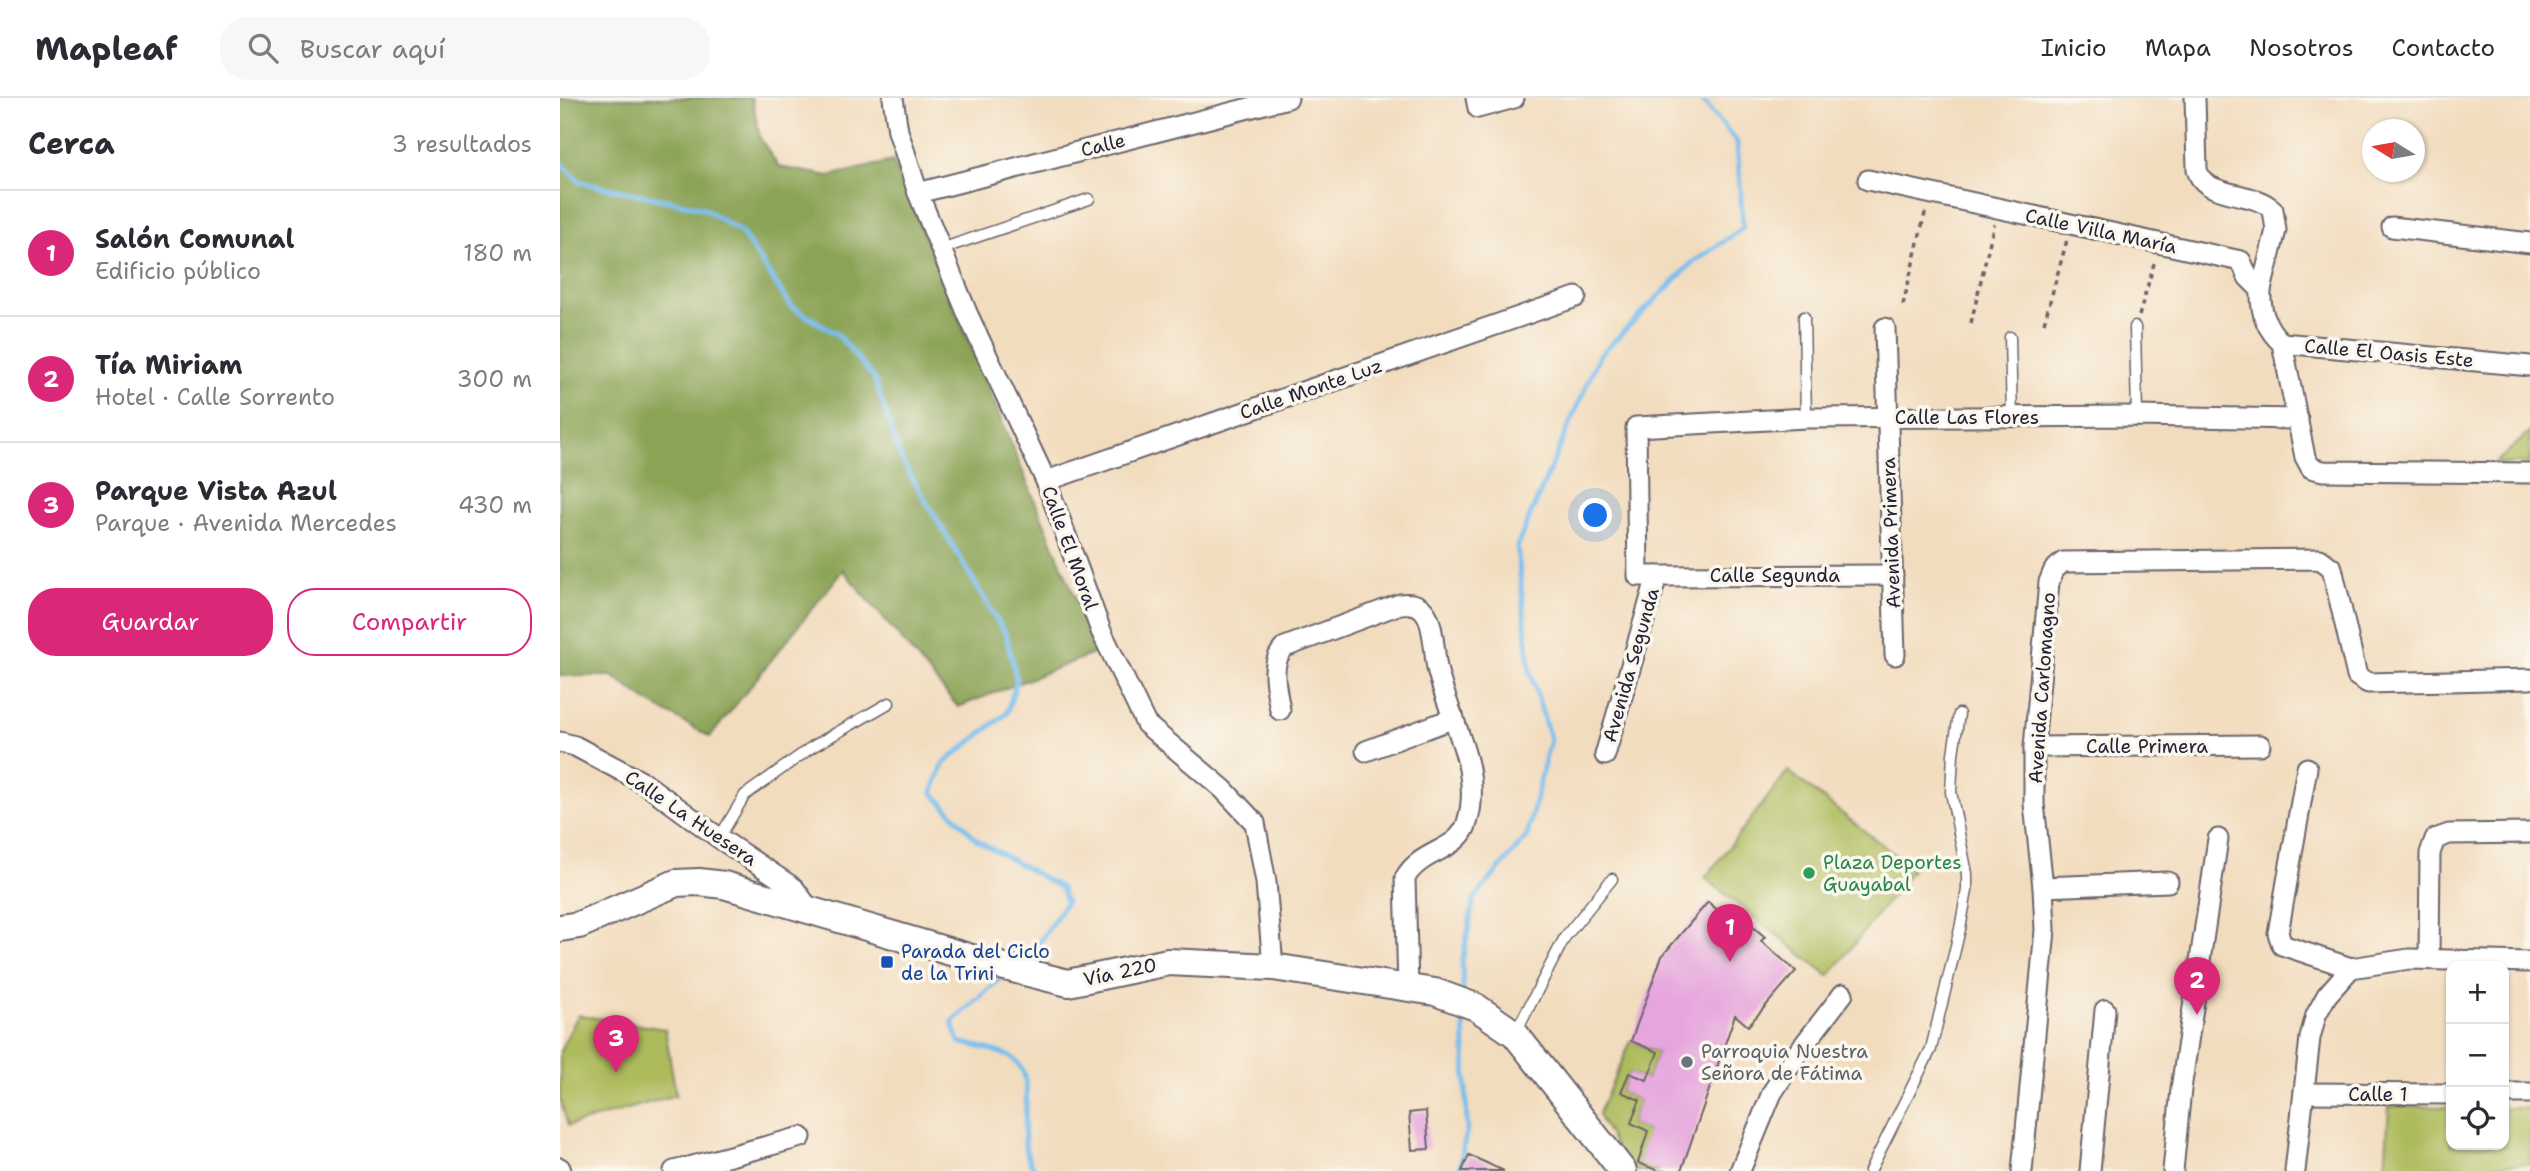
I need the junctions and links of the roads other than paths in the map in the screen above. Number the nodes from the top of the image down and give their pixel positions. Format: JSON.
{"nodes":[{"id":1,"x":893,"y":98,"type":"edge"},
{"id":2,"x":1288,"y":98,"type":"edge"},
{"id":3,"x":1476,"y":98,"type":"edge"},
{"id":4,"x":1514,"y":98,"type":"edge"},
{"id":5,"x":2195,"y":98,"type":"edge"},
{"id":6,"x":1868,"y":180,"type":"dead end"},
{"id":7,"x":918,"y":193,"type":"junction"},
{"id":8,"x":1090,"y":199,"type":"dead end"},
{"id":9,"x":2392,"y":227,"type":"dead end"},
{"id":10,"x":2530,"y":243,"type":"edge"},
{"id":11,"x":941,"y":249,"type":"junction"},
{"id":12,"x":2261,"y":290,"type":"junction"},
{"id":13,"x":1576,"y":297,"type":"dead end"},
{"id":14,"x":1804,"y":317,"type":"dead end"},
{"id":15,"x":2137,"y":322,"type":"road end"},
{"id":16,"x":1885,"y":328,"type":"dead end"},
{"id":17,"x":2010,"y":337,"type":"dead end"},
{"id":18,"x":2282,"y":343,"type":"junction"},
{"id":19,"x":2530,"y":366,"type":"edge"},
{"id":20,"x":2137,"y":416,"type":"junction"},
{"id":21,"x":1806,"y":418,"type":"junction"},
{"id":22,"x":1888,"y":418,"type":"junction"},
{"id":23,"x":2012,"y":418,"type":"junction"},
{"id":24,"x":2298,"y":419,"type":"junction"},
{"id":25,"x":1636,"y":427,"type":"joint"},
{"id":26,"x":2530,"y":472,"type":"edge"},
{"id":27,"x":1046,"y":481,"type":"junction"},
{"id":28,"x":1893,"y":575,"type":"junction"},
{"id":29,"x":1657,"y":576,"type":"junction"},
{"id":30,"x":1895,"y":655,"type":"dead end"},
{"id":31,"x":2530,"y":679,"type":"edge"},
{"id":32,"x":889,"y":704,"type":"dead end"},
{"id":33,"x":1280,"y":710,"type":"dead end"},
{"id":34,"x":1959,"y":715,"type":"dead end"},
{"id":35,"x":1454,"y":718,"type":"junction"},
{"id":36,"x":560,"y":742,"type":"edge"},
{"id":37,"x":2260,"y":745,"type":"dead end"},
{"id":38,"x":2034,"y":747,"type":"junction"},
{"id":39,"x":1366,"y":751,"type":"dead end"},
{"id":40,"x":1605,"y":755,"type":"dead end"},
{"id":41,"x":2307,"y":768,"type":"dead end"},
{"id":42,"x":2530,"y":833,"type":"edge"},
{"id":43,"x":719,"y":838,"type":"junction"},
{"id":44,"x":2218,"y":839,"type":"dead end"},
{"id":45,"x":1612,"y":879,"type":"dead end"},
{"id":46,"x":2168,"y":882,"type":"dead end"},
{"id":47,"x":2043,"y":887,"type":"junction"},
{"id":48,"x":810,"y":910,"type":"junction"},
{"id":49,"x":560,"y":928,"type":"edge"},
{"id":50,"x":2429,"y":959,"type":"junction"},
{"id":51,"x":2530,"y":962,"type":"edge"},
{"id":52,"x":1273,"y":967,"type":"junction"},
{"id":53,"x":2351,"y":968,"type":"junction"},
{"id":54,"x":1408,"y":988,"type":"junction"},
{"id":55,"x":1843,"y":995,"type":"dead end"},
{"id":56,"x":2105,"y":1010,"type":"dead end"},
{"id":57,"x":1515,"y":1034,"type":"junction"},
{"id":58,"x":2304,"y":1093,"type":"junction"},
{"id":59,"x":2509,"y":1093,"type":"edge"},
{"id":60,"x":2530,"y":1093,"type":"edge"},
{"id":61,"x":2446,"y":1094,"type":"edge"},
{"id":62,"x":801,"y":1138,"type":"dead end"},
{"id":63,"x":674,"y":1171,"type":"edge"},
{"id":64,"x":1623,"y":1171,"type":"edge"},
{"id":65,"x":1740,"y":1171,"type":"edge"},
{"id":66,"x":1870,"y":1171,"type":"edge"},
{"id":67,"x":2021,"y":1171,"type":"edge"},
{"id":68,"x":2090,"y":1171,"type":"edge"},
{"id":69,"x":2173,"y":1171,"type":"edge"},
{"id":70,"x":2295,"y":1171,"type":"edge"}],
"edges":[{"from":1,"to":7,"type":"street","name":"Calle El Moral"},
{"from":2,"to":7,"type":"street","name":"Calle"},
{"from":3,"to":4,"type":"street"},
{"from":5,"to":12,"type":"street"},
{"from":6,"to":12,"type":"street","name":"Calle Villa María"},
{"from":7,"to":11,"type":"street","name":"Calle El Moral"},
{"from":8,"to":11,"type":"lane"},
{"from":9,"to":10,"type":"street"},
{"from":11,"to":27,"type":"street","name":"Calle El Moral"},
{"from":12,"to":18,"type":"street","name":"Calle Villa María"},
{"from":13,"to":27,"type":"street","name":"Calle Monte Luz"},
{"from":14,"to":21,"type":"lane"},
{"from":15,"to":20,"type":"lane"},
{"from":16,"to":22,"type":"street","name":"Avenida Primera"},
{"from":17,"to":23,"type":"lane"},
{"from":18,"to":19,"type":"street","name":"Calle El Oasis Este"},
{"from":18,"to":24,"type":"street","name":"Calle El Oasis Este"},
{"from":20,"to":23,"type":"street","name":"Calle Las Flores"},
{"from":20,"to":24,"type":"street","name":"Calle Las Flores"},
{"from":21,"to":22,"type":"street","name":"Calle Las Flores"},
{"from":21,"to":25,"type":"street","name":"Calle Las Flores"},
{"from":22,"to":23,"type":"street","name":"Calle Las Flores"},
{"from":22,"to":28,"type":"street","name":"Avenida Primera"},
{"from":24,"to":26,"type":"street","name":"Calle El Oasis Este"},
{"from":25,"to":29,"type":"street","name":"Avenida Segunda"},
{"from":27,"to":52,"type":"street","name":"Calle El Moral"},
{"from":28,"to":29,"type":"street","name":"Calle Segunda"},
{"from":28,"to":30,"type":"street","name":"Avenida Primera"},
{"from":29,"to":40,"type":"street","name":"Avenida Segunda"},
{"from":31,"to":38,"type":"street","name":"Avenida Carlomagno"},
{"from":32,"to":43,"type":"lane"},
{"from":33,"to":35,"type":"street"},
{"from":34,"to":66,"type":"lane"},
{"from":35,"to":39,"type":"street"},
{"from":35,"to":54,"type":"street"},
{"from":36,"to":43,"type":"street","name":"Calle La Huesera"},
{"from":37,"to":38,"type":"street","name":"Calle Primera"},
{"from":38,"to":47,"type":"street","name":"Avenida Carlomagno"},
{"from":41,"to":53,"type":"street"},
{"from":42,"to":50,"type":"street"},
{"from":43,"to":48,"type":"street","name":"Calle La Huesera"},
{"from":44,"to":69,"type":"street"},
{"from":45,"to":57,"type":"lane"},
{"from":46,"to":47,"type":"street"},
{"from":47,"to":67,"type":"street","name":"Avenida Carlomagno"},
{"from":48,"to":49,"type":"main road","name":"Vía 220"},
{"from":48,"to":52,"type":"main road","name":"Vía 220"},
{"from":50,"to":51,"type":"street"},
{"from":50,"to":53,"type":"street"},
{"from":52,"to":54,"type":"main road","name":"Vía 220"},
{"from":53,"to":58,"type":"street"},
{"from":54,"to":57,"type":"main road","name":"Vía 220"},
{"from":55,"to":65,"type":"street"},
{"from":56,"to":68,"type":"street"},
{"from":57,"to":64,"type":"main road","name":"Vía 220"},
{"from":58,"to":61,"type":"street","name":"Calle 1"},
{"from":58,"to":70,"type":"street"},
{"from":59,"to":60,"type":"street"},
{"from":62,"to":63,"type":"street"}]}
